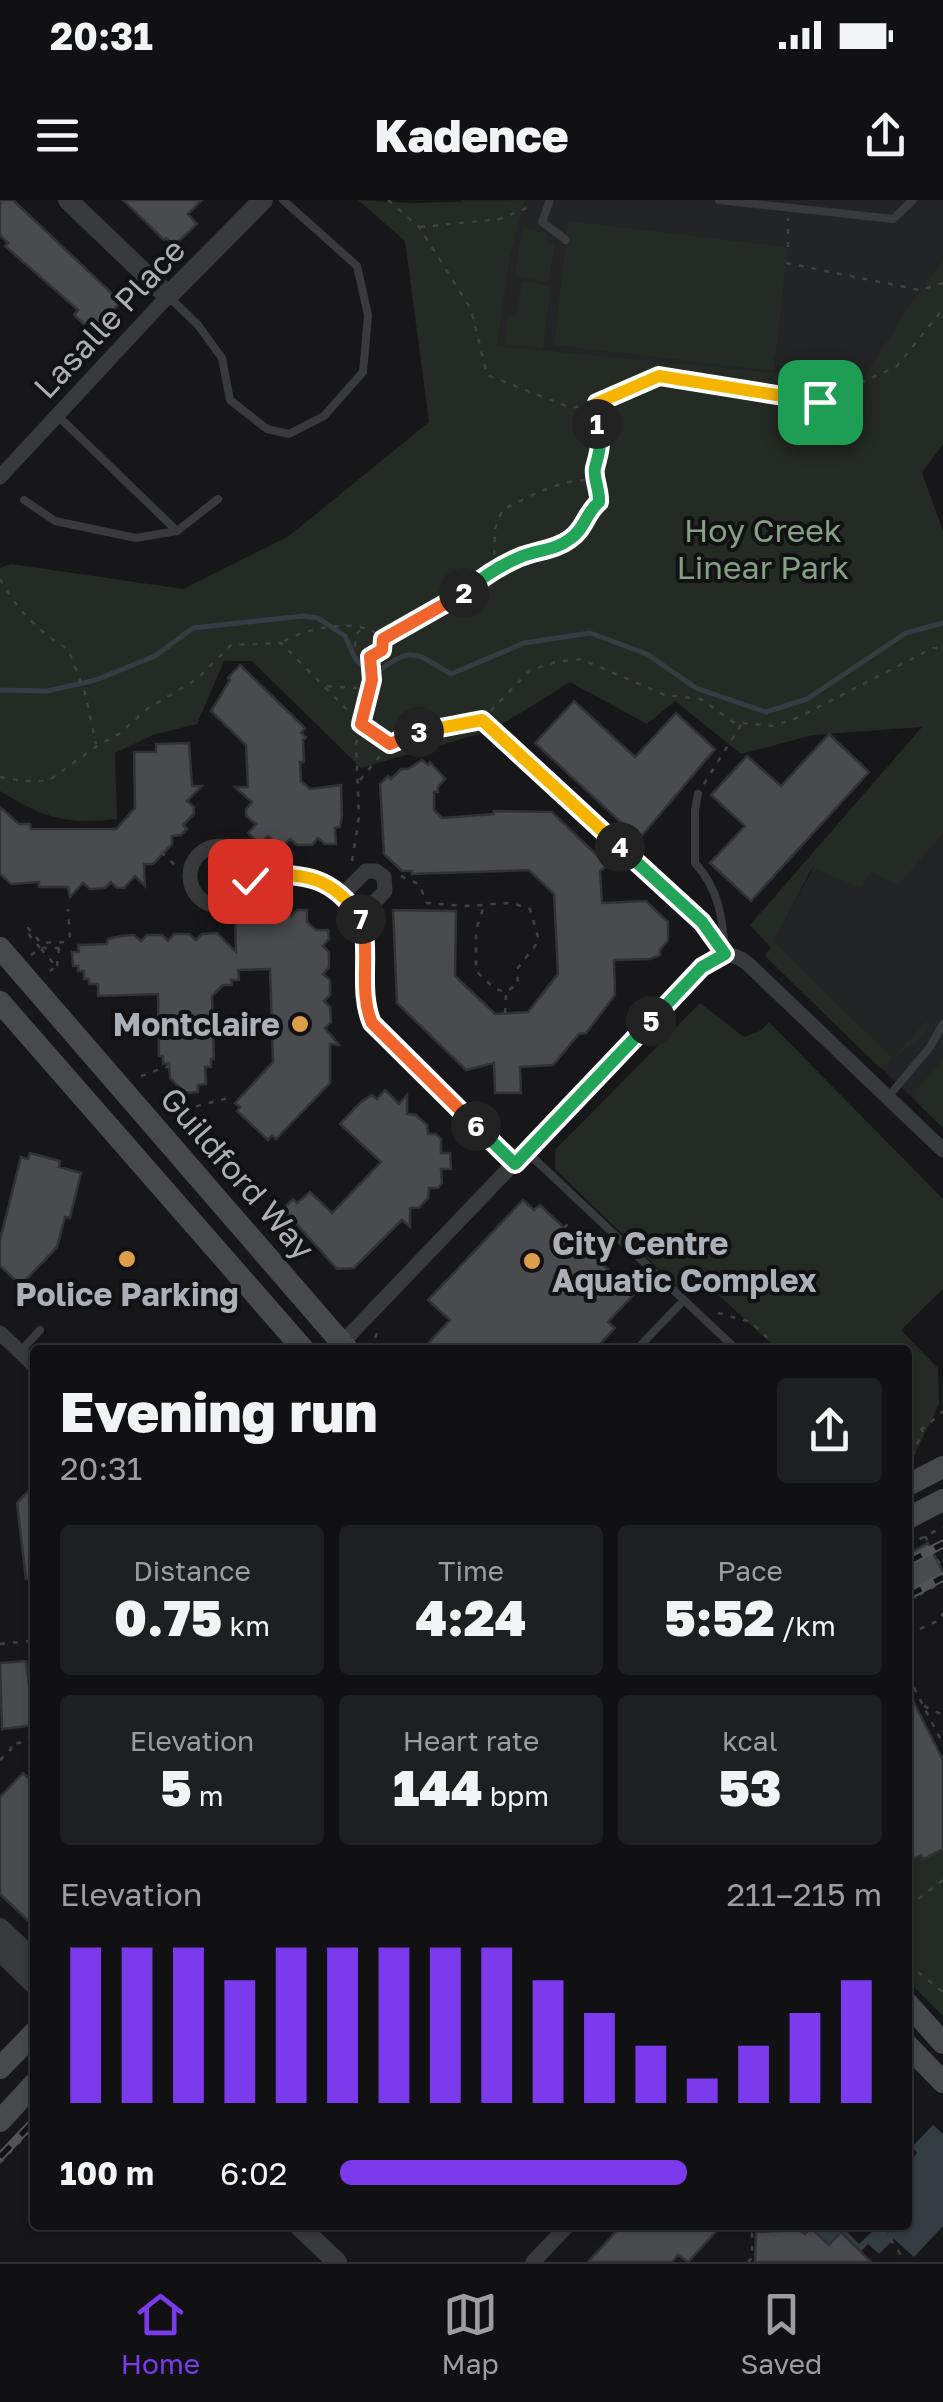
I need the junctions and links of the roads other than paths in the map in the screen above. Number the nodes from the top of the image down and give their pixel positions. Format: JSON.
{"nodes":[{"id":1,"x":68,"y":200,"type":"edge"},
{"id":2,"x":263,"y":200,"type":"edge"},
{"id":3,"x":283,"y":200,"type":"edge"},
{"id":4,"x":548,"y":200,"type":"edge"},
{"id":5,"x":719,"y":200,"type":"edge"},
{"id":6,"x":912,"y":200,"type":"edge"},
{"id":7,"x":566,"y":240,"type":"dead end"},
{"id":8,"x":168,"y":296,"type":"junction"},
{"id":9,"x":58,"y":416,"type":"junction"},
{"id":10,"x":0,"y":476,"type":"edge"},
{"id":11,"x":218,"y":498,"type":"dead end"},
{"id":12,"x":24,"y":500,"type":"dead end"},
{"id":13,"x":178,"y":530,"type":"junction"},
{"id":14,"x":698,"y":794,"type":"road end"},
{"id":15,"x":250,"y":874,"type":"dead end"},
{"id":16,"x":341,"y":896,"type":"junction"},
{"id":17,"x":360,"y":918,"type":"junction"},
{"id":18,"x":0,"y":948,"type":"edge"},
{"id":19,"x":725,"y":954,"type":"junction"},
{"id":20,"x":0,"y":1002,"type":"edge"},
{"id":21,"x":943,"y":1024,"type":"edge"},
{"id":22,"x":888,"y":1097,"type":"junction"},
{"id":23,"x":943,"y":1150,"type":"edge"},
{"id":24,"x":521,"y":1158,"type":"junction"},
{"id":25,"x":684,"y":1301,"type":"junction"},
{"id":26,"x":40,"y":1330,"type":"dead end"},
{"id":27,"x":0,"y":1333,"type":"edge"},
{"id":28,"x":300,"y":1345,"type":"edge"},
{"id":29,"x":346,"y":1345,"type":"edge"},
{"id":30,"x":348,"y":1345,"type":"edge"},
{"id":31,"x":641,"y":1345,"type":"edge"},
{"id":32,"x":732,"y":1345,"type":"edge"},
{"id":33,"x":17,"y":1349,"type":"junction"},
{"id":34,"x":0,"y":1360,"type":"edge"},
{"id":35,"x":30,"y":1361,"type":"edge"},
{"id":36,"x":943,"y":1467,"type":"edge"},
{"id":37,"x":912,"y":1484,"type":"edge"},
{"id":38,"x":943,"y":1500,"type":"edge"},
{"id":39,"x":912,"y":1516,"type":"edge"},
{"id":40,"x":0,"y":1928,"type":"edge"},
{"id":41,"x":0,"y":1951,"type":"edge"},
{"id":42,"x":30,"y":1957,"type":"edge"},
{"id":43,"x":30,"y":1980,"type":"edge"},
{"id":44,"x":912,"y":2008,"type":"edge"},
{"id":45,"x":30,"y":2037,"type":"edge"},
{"id":46,"x":943,"y":2043,"type":"edge"},
{"id":47,"x":912,"y":2050,"type":"edge"},
{"id":48,"x":0,"y":2068,"type":"edge"},
{"id":49,"x":943,"y":2082,"type":"edge"},
{"id":50,"x":30,"y":2088,"type":"edge"},
{"id":51,"x":0,"y":2121,"type":"edge"},
{"id":52,"x":303,"y":2230,"type":"edge"},
{"id":53,"x":563,"y":2230,"type":"edge"},
{"id":54,"x":336,"y":2262,"type":"edge"},
{"id":55,"x":533,"y":2262,"type":"edge"}],
"edges":[{"from":1,"to":8,"type":"street"},
{"from":2,"to":8,"type":"street","name":"Lasalle Place"},
{"from":3,"to":8,"type":"lane"},
{"from":4,"to":7,"type":"lane"},
{"from":5,"to":6,"type":"lane"},
{"from":8,"to":9,"type":"street","name":"Lasalle Place"},
{"from":9,"to":10,"type":"street","name":"Lasalle Place"},
{"from":9,"to":13,"type":"lane"},
{"from":11,"to":13,"type":"lane"},
{"from":12,"to":13,"type":"lane"},
{"from":14,"to":19,"type":"lane"},
{"from":15,"to":16,"type":"street"},
{"from":16,"to":17,"type":"street"},
{"from":16,"to":17,"type":"street"},
{"from":17,"to":24,"type":"street"},
{"from":18,"to":29,"type":"main road","name":"Guildford Way"},
{"from":19,"to":22,"type":"street"},
{"from":19,"to":24,"type":"street"},
{"from":20,"to":28,"type":"main road","name":"Guildford Way"},
{"from":21,"to":22,"type":"lane"},
{"from":22,"to":23,"type":"street"},
{"from":24,"to":25,"type":"lane"},
{"from":24,"to":30,"type":"street"},
{"from":25,"to":31,"type":"lane"},
{"from":25,"to":32,"type":"lane"},
{"from":26,"to":33,"type":"lane"},
{"from":27,"to":33,"type":"street"},
{"from":33,"to":34,"type":"street"},
{"from":33,"to":35,"type":"street"},
{"from":36,"to":37,"type":"main road"},
{"from":38,"to":39,"type":"main road"},
{"from":40,"to":42,"type":"street"},
{"from":41,"to":43,"type":"street"},
{"from":44,"to":46,"type":"main road"},
{"from":45,"to":48,"type":"main road"},
{"from":47,"to":49,"type":"main road"},
{"from":50,"to":51,"type":"main road"},
{"from":52,"to":54,"type":"street"},
{"from":53,"to":55,"type":"street"}]}
